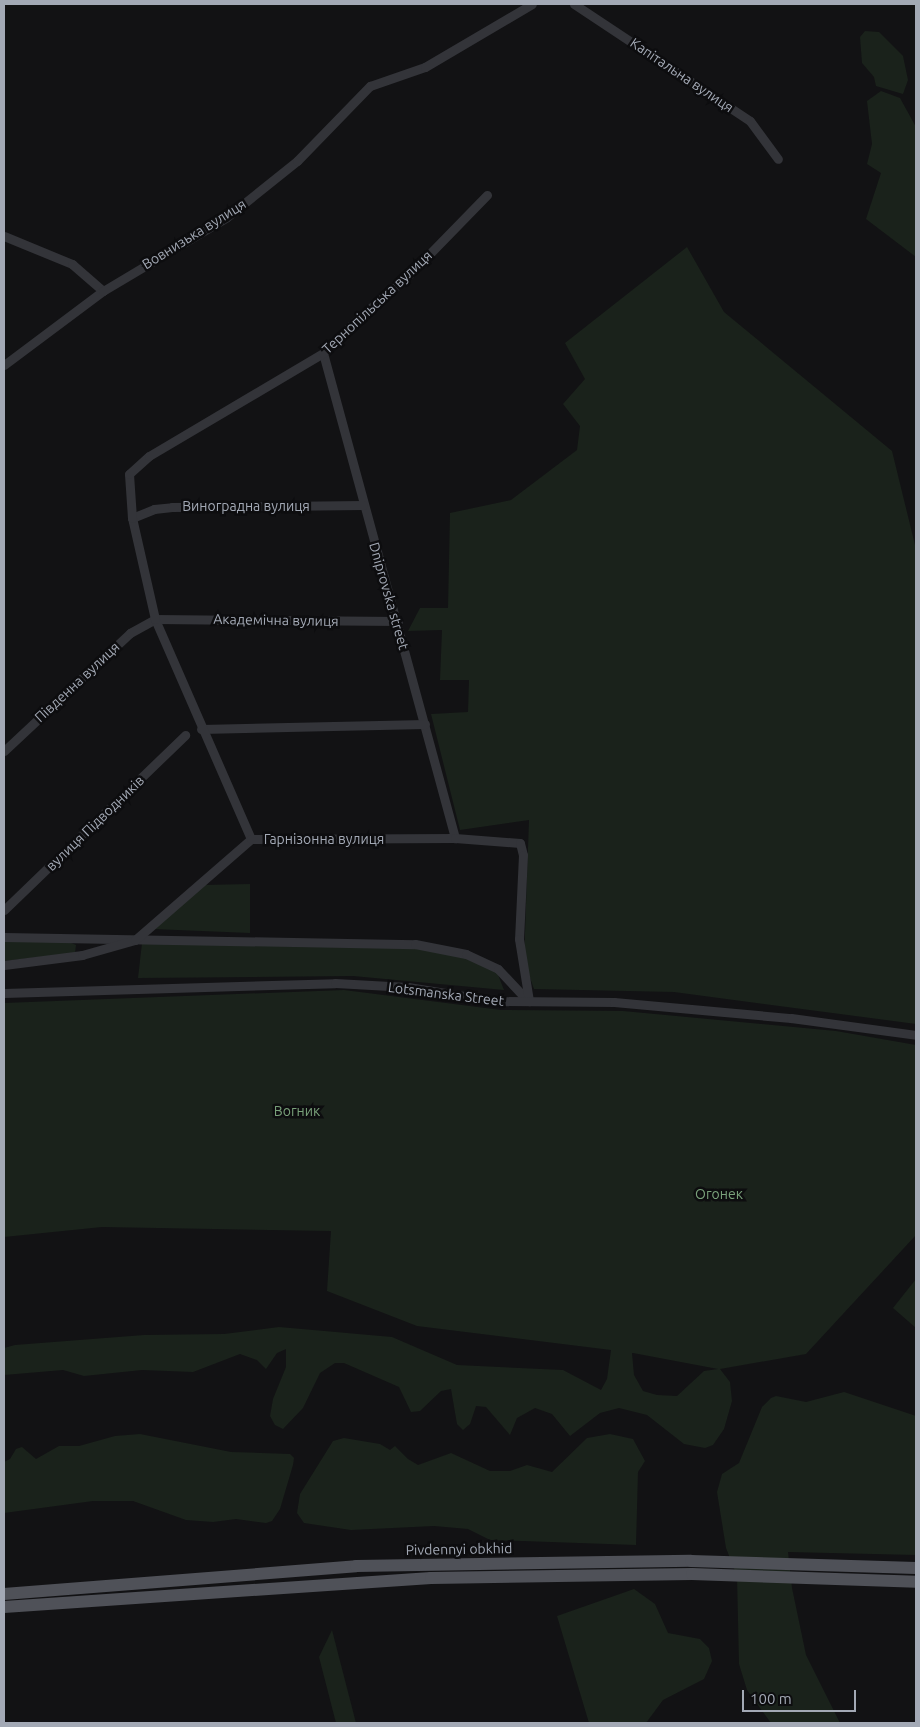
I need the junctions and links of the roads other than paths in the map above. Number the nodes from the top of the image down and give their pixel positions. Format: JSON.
{"nodes":[{"id":1,"x":532,"y":4,"type":"edge"},
{"id":2,"x":574,"y":4,"type":"edge"},
{"id":3,"x":778,"y":159,"type":"dead end"},
{"id":4,"x":487,"y":195,"type":"dead end"},
{"id":5,"x":4,"y":236,"type":"edge"},
{"id":6,"x":103,"y":291,"type":"junction"},
{"id":7,"x":323,"y":354,"type":"junction"},
{"id":8,"x":4,"y":365,"type":"edge"},
{"id":9,"x":363,"y":505,"type":"junction"},
{"id":10,"x":132,"y":518,"type":"junction"},
{"id":11,"x":155,"y":619,"type":"junction"},
{"id":12,"x":398,"y":621,"type":"junction"},
{"id":13,"x":425,"y":724,"type":"junction"},
{"id":14,"x":200,"y":729,"type":"junction"},
{"id":15,"x":186,"y":736,"type":"dead end"},
{"id":16,"x":4,"y":751,"type":"edge"},
{"id":17,"x":455,"y":838,"type":"junction"},
{"id":18,"x":250,"y":839,"type":"junction"},
{"id":19,"x":4,"y":910,"type":"edge"},
{"id":20,"x":4,"y":937,"type":"edge"},
{"id":21,"x":134,"y":940,"type":"junction"},
{"id":22,"x":4,"y":965,"type":"edge"},
{"id":23,"x":4,"y":993,"type":"edge"},
{"id":24,"x":529,"y":1002,"type":"junction"},
{"id":25,"x":916,"y":1035,"type":"edge"},
{"id":26,"x":916,"y":1568,"type":"edge"},
{"id":27,"x":916,"y":1582,"type":"edge"},
{"id":28,"x":4,"y":1594,"type":"edge"},
{"id":29,"x":4,"y":1607,"type":"edge"}],
"edges":[{"from":1,"to":6,"type":"street","name":"Вовнизька вулиця"},
{"from":2,"to":3,"type":"street","name":"Капітальна вулиця"},
{"from":4,"to":7,"type":"street","name":"Тернопільська вулиця"},
{"from":5,"to":6,"type":"street"},
{"from":6,"to":8,"type":"street","name":"Вовнизька вулиця"},
{"from":7,"to":9,"type":"street","name":"Dniprovska street"},
{"from":7,"to":10,"type":"street","name":"Тернопільська вулиця"},
{"from":9,"to":10,"type":"street","name":"Виноградна вулиця"},
{"from":9,"to":12,"type":"street","name":"Dniprovska street"},
{"from":10,"to":11,"type":"street"},
{"from":11,"to":12,"type":"street","name":"Академічна вулиця"},
{"from":11,"to":14,"type":"street"},
{"from":11,"to":16,"type":"street","name":"Південна вулиця"},
{"from":12,"to":13,"type":"street","name":"Dniprovska street"},
{"from":13,"to":14,"type":"street"},
{"from":13,"to":17,"type":"street","name":"Dniprovska street"},
{"from":14,"to":18,"type":"street"},
{"from":15,"to":19,"type":"street","name":"вулиця Підводників"},
{"from":17,"to":18,"type":"street","name":"Гарнізонна вулиця"},
{"from":17,"to":24,"type":"street","name":"Гарнізонна вулиця"},
{"from":18,"to":21,"type":"street","name":"Гарнізонна вулиця"},
{"from":20,"to":21,"type":"street"},
{"from":21,"to":22,"type":"street"},
{"from":21,"to":24,"type":"street"},
{"from":23,"to":24,"type":"street","name":"Lotsmanska Street"},
{"from":24,"to":25,"type":"street","name":"Lotsmanska Street"},
{"from":26,"to":28,"type":"main road","name":"Pivdennyi obkhid"},
{"from":27,"to":29,"type":"main road","name":"Pivdennyi obkhid"}]}
